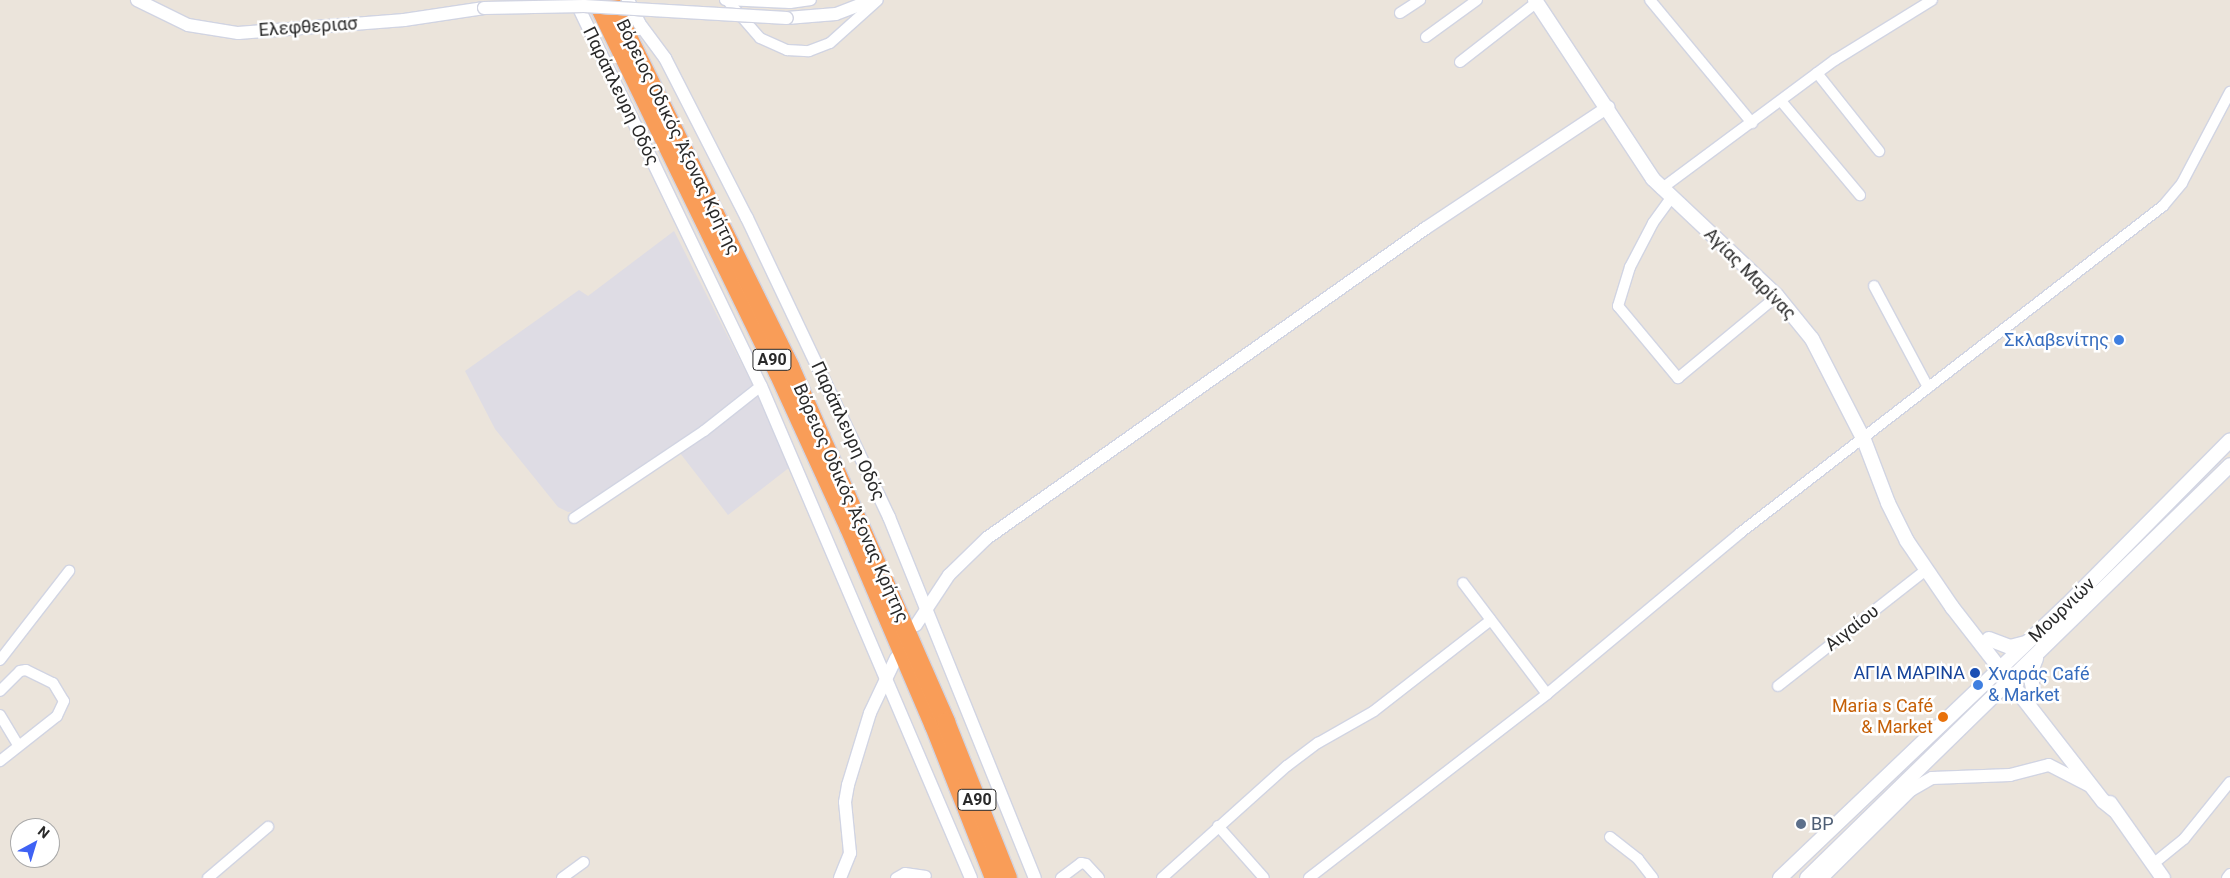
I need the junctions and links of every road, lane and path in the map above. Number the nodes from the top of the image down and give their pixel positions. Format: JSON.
{"nodes":[{"id":1,"x":137,"y":0,"type":"edge"},
{"id":2,"x":471,"y":0,"type":"edge"},
{"id":3,"x":575,"y":0,"type":"edge"},
{"id":4,"x":596,"y":0,"type":"edge"},
{"id":5,"x":610,"y":0,"type":"edge"},
{"id":6,"x":628,"y":0,"type":"edge"},
{"id":7,"x":726,"y":0,"type":"edge"},
{"id":8,"x":811,"y":0,"type":"edge"},
{"id":9,"x":873,"y":0,"type":"edge"},
{"id":10,"x":878,"y":0,"type":"edge"},
{"id":11,"x":1420,"y":0,"type":"edge"},
{"id":12,"x":1477,"y":0,"type":"edge"},
{"id":13,"x":1650,"y":0,"type":"edge"},
{"id":14,"x":1932,"y":0,"type":"edge"},
{"id":15,"x":1536,"y":1,"type":"edge"},
{"id":16,"x":450,"y":12,"type":"junction"},
{"id":17,"x":1400,"y":13,"type":"dead end"},
{"id":18,"x":1426,"y":37,"type":"dead end"},
{"id":19,"x":1460,"y":62,"type":"dead end"},
{"id":20,"x":1817,"y":73,"type":"junction"},
{"id":21,"x":2230,"y":92,"type":"edge"},
{"id":22,"x":1781,"y":101,"type":"junction"},
{"id":23,"x":1608,"y":107,"type":"junction"},
{"id":24,"x":1752,"y":123,"type":"junction"},
{"id":25,"x":1879,"y":151,"type":"dead end"},
{"id":26,"x":1666,"y":193,"type":"junction"},
{"id":27,"x":1860,"y":195,"type":"dead end"},
{"id":28,"x":1874,"y":286,"type":"dead end"},
{"id":29,"x":1777,"y":296,"type":"junction"},
{"id":30,"x":761,"y":386,"type":"junction"},
{"id":31,"x":1928,"y":387,"type":"junction"},
{"id":32,"x":1864,"y":440,"type":"junction"},
{"id":33,"x":2230,"y":440,"type":"edge"},
{"id":34,"x":2230,"y":465,"type":"edge"},
{"id":35,"x":574,"y":518,"type":"dead end"},
{"id":36,"x":1927,"y":569,"type":"junction"},
{"id":37,"x":69,"y":571,"type":"dead end"},
{"id":38,"x":1463,"y":583,"type":"dead end"},
{"id":39,"x":925,"y":611,"type":"junction"},
{"id":40,"x":1491,"y":620,"type":"junction"},
{"id":41,"x":916,"y":625,"type":"dead end"},
{"id":42,"x":1986,"y":642,"type":"junction"},
{"id":43,"x":2027,"y":643,"type":"junction"},
{"id":44,"x":2037,"y":655,"type":"junction"},
{"id":45,"x":896,"y":658,"type":"dead end"},
{"id":46,"x":0,"y":660,"type":"edge"},
{"id":47,"x":2004,"y":665,"type":"junction"},
{"id":48,"x":887,"y":674,"type":"junction"},
{"id":49,"x":2015,"y":677,"type":"junction"},
{"id":50,"x":1778,"y":686,"type":"dead end"},
{"id":51,"x":1980,"y":687,"type":"junction"},
{"id":52,"x":0,"y":691,"type":"edge"},
{"id":53,"x":1547,"y":694,"type":"junction"},
{"id":54,"x":1993,"y":697,"type":"junction"},
{"id":55,"x":2031,"y":697,"type":"junction"},
{"id":56,"x":0,"y":716,"type":"edge"},
{"id":57,"x":18,"y":745,"type":"junction"},
{"id":58,"x":0,"y":761,"type":"edge"},
{"id":59,"x":2230,"y":782,"type":"edge"},
{"id":60,"x":2092,"y":787,"type":"junction"},
{"id":61,"x":2114,"y":810,"type":"junction"},
{"id":62,"x":1218,"y":826,"type":"junction"},
{"id":63,"x":268,"y":827,"type":"dead end"},
{"id":64,"x":1610,"y":838,"type":"dead end"},
{"id":65,"x":584,"y":862,"type":"dead end"},
{"id":66,"x":2153,"y":864,"type":"junction"},
{"id":67,"x":2230,"y":874,"type":"edge"},
{"id":68,"x":926,"y":876,"type":"dead end"},
{"id":69,"x":208,"y":878,"type":"edge"},
{"id":70,"x":562,"y":878,"type":"edge"},
{"id":71,"x":840,"y":878,"type":"edge"},
{"id":72,"x":896,"y":878,"type":"edge"},
{"id":73,"x":971,"y":878,"type":"edge"},
{"id":74,"x":994,"y":878,"type":"edge"},
{"id":75,"x":1008,"y":878,"type":"edge"},
{"id":76,"x":1035,"y":878,"type":"edge"},
{"id":77,"x":1061,"y":878,"type":"edge"},
{"id":78,"x":1099,"y":878,"type":"edge"},
{"id":79,"x":1162,"y":878,"type":"edge"},
{"id":80,"x":1264,"y":878,"type":"edge"},
{"id":81,"x":1309,"y":878,"type":"edge"},
{"id":82,"x":1653,"y":878,"type":"edge"},
{"id":83,"x":1780,"y":878,"type":"edge"},
{"id":84,"x":1807,"y":878,"type":"edge"},
{"id":85,"x":1822,"y":878,"type":"edge"},
{"id":86,"x":2163,"y":878,"type":"edge"},
{"id":87,"x":2227,"y":878,"type":"edge"}],
"edges":[{"from":1,"to":16,"type":"street","name":"Ελεφθεριασ"},
{"from":2,"to":16,"type":"street"},
{"from":3,"to":30,"type":"street","name":"Παράπλευρη Οδός"},
{"from":4,"to":74,"type":"highway","name":"Βόρειος Οδικός Άξονας Κρήτης","number":"Α90"},
{"from":5,"to":75,"type":"highway","name":"Βόρειος Οδικός Άξονας Κρήτης","number":"Α90"},
{"from":6,"to":39,"type":"street","name":"Παράπλευρη Οδός"},
{"from":7,"to":8,"type":"street"},
{"from":7,"to":10,"type":"street"},
{"from":9,"to":16,"type":"street","name":"Ελεφθεριασ","bridge":true},
{"from":11,"to":17,"type":"street"},
{"from":12,"to":18,"type":"street"},
{"from":13,"to":24,"type":"street"},
{"from":14,"to":20,"type":"street"},
{"from":15,"to":19,"type":"street"},
{"from":15,"to":23,"type":"main road","name":"Αγίας Μαρίνας"},
{"from":20,"to":22,"type":"street"},
{"from":20,"to":25,"type":"street"},
{"from":21,"to":31,"type":"street"},
{"from":22,"to":24,"type":"street"},
{"from":22,"to":27,"type":"street"},
{"from":23,"to":26,"type":"main road","name":"Αγίας Μαρίνας"},
{"from":23,"to":39,"type":"street"},
{"from":24,"to":26,"type":"street"},
{"from":26,"to":29,"type":"main road","name":"Αγίας Μαρίνας"},
{"from":26,"to":29,"type":"street"},
{"from":28,"to":31,"type":"street"},
{"from":29,"to":32,"type":"main road","name":"Αγίας Μαρίνας"},
{"from":30,"to":35,"type":"street"},
{"from":30,"to":48,"type":"street","name":"Παράπλευρη Οδός"},
{"from":31,"to":32,"type":"street"},
{"from":32,"to":36,"type":"main road","name":"Αγίας Μαρίνας"},
{"from":32,"to":53,"type":"street"},
{"from":33,"to":43,"type":"main road","name":"Μουρνιών"},
{"from":34,"to":44,"type":"main road","name":"Μουρνιών"},
{"from":36,"to":42,"type":"main road","name":"Αγίας Μαρίνας"},
{"from":36,"to":50,"type":"street","name":"Αιγαίου"},
{"from":37,"to":46,"type":"street"},
{"from":38,"to":40,"type":"street"},
{"from":39,"to":41,"type":"street"},
{"from":39,"to":76,"type":"street","name":"Παράπλευρη Οδός"},
{"from":40,"to":53,"type":"street"},
{"from":40,"to":62,"type":"street"},
{"from":42,"to":43,"type":"main road"},
{"from":42,"to":47,"type":"main road","name":"Αγίας Μαρίνας"},
{"from":42,"to":51,"type":"main road"},
{"from":43,"to":47,"type":"main road","name":"Μουρνιών"},
{"from":44,"to":49,"type":"main road","name":"Μουρνιών"},
{"from":44,"to":55,"type":"main road"},
{"from":45,"to":48,"type":"street"},
{"from":47,"to":49,"type":"main road","name":"Αγίας Μαρίνας"},
{"from":47,"to":51,"type":"main road","name":"Μουρνιών"},
{"from":48,"to":71,"type":"street"},
{"from":48,"to":73,"type":"street","name":"Παράπλευρη Οδός"},
{"from":49,"to":54,"type":"main road","name":"Μουρνιών"},
{"from":49,"to":55,"type":"main road","name":"Αγίας Μαρίνας"},
{"from":51,"to":83,"type":"main road","name":"Μουρνιών"},
{"from":52,"to":57,"type":"street"},
{"from":53,"to":81,"type":"street"},
{"from":54,"to":55,"type":"main road"},
{"from":54,"to":84,"type":"main road","name":"Μουρνιών"},
{"from":55,"to":60,"type":"main road","name":"Αγίας Μαρίνας"},
{"from":55,"to":61,"type":"main road","name":"Αγίας Μαρίνας"},
{"from":56,"to":57,"type":"street"},
{"from":57,"to":58,"type":"street"},
{"from":59,"to":66,"type":"street"},
{"from":60,"to":61,"type":"main road","name":"Αγίας Μαρίνας"},
{"from":60,"to":85,"type":"street"},
{"from":61,"to":66,"type":"main road","name":"Αγίας Μαρίνας"},
{"from":62,"to":79,"type":"street"},
{"from":62,"to":80,"type":"street"},
{"from":63,"to":69,"type":"street"},
{"from":64,"to":82,"type":"street"},
{"from":65,"to":70,"type":"street"},
{"from":66,"to":86,"type":"main road","name":"Αγίας Μαρίνας"},
{"from":67,"to":87,"type":"street"},
{"from":68,"to":72,"type":"street"},
{"from":77,"to":78,"type":"street"}]}
